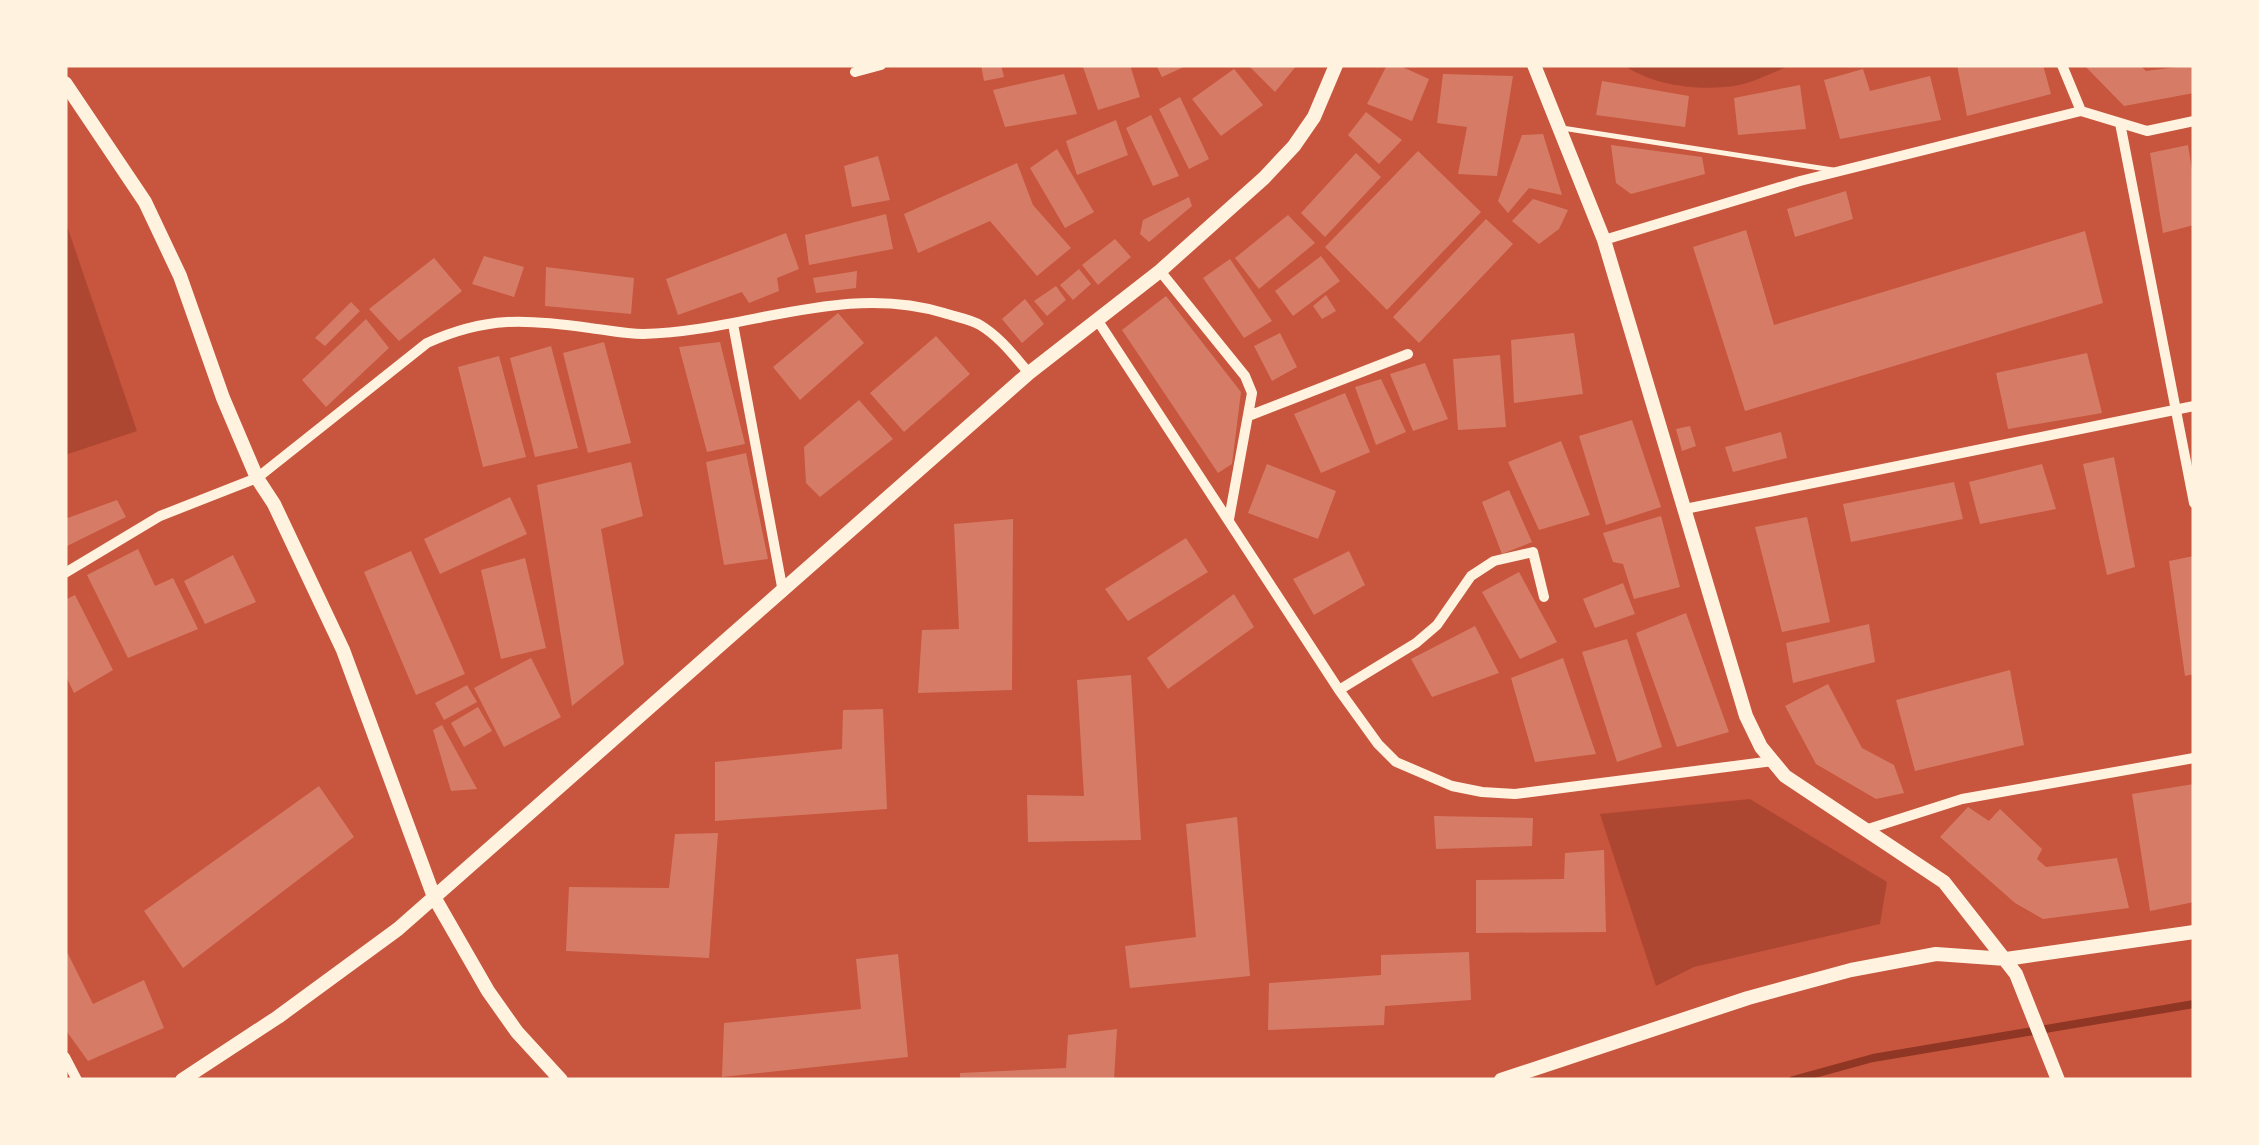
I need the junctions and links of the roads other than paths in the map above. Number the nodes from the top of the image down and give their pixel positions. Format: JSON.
{"nodes":[{"id":1,"x":881,"y":65,"type":"edge"},
{"id":2,"x":1336,"y":65,"type":"edge"},
{"id":3,"x":1534,"y":65,"type":"edge"},
{"id":4,"x":2062,"y":65,"type":"edge"},
{"id":5,"x":855,"y":72,"type":"dead end"},
{"id":6,"x":65,"y":84,"type":"edge"},
{"id":7,"x":2081,"y":110,"type":"junction"},
{"id":8,"x":2194,"y":120,"type":"edge"},
{"id":9,"x":2120,"y":123,"type":"junction"},
{"id":10,"x":1559,"y":128,"type":"junction"},
{"id":11,"x":1840,"y":171,"type":"junction"},
{"id":12,"x":1604,"y":240,"type":"junction"},
{"id":13,"x":1160,"y":270,"type":"junction"},
{"id":14,"x":1098,"y":320,"type":"junction"},
{"id":15,"x":734,"y":324,"type":"junction"},
{"id":16,"x":1408,"y":354,"type":"dead end"},
{"id":17,"x":1029,"y":373,"type":"junction"},
{"id":18,"x":2194,"y":406,"type":"edge"},
{"id":19,"x":2175,"y":410,"type":"junction"},
{"id":20,"x":1250,"y":415,"type":"junction"},
{"id":21,"x":258,"y":478,"type":"junction"},
{"id":22,"x":2194,"y":503,"type":"edge"},
{"id":23,"x":1686,"y":509,"type":"junction"},
{"id":24,"x":1229,"y":519,"type":"junction"},
{"id":25,"x":65,"y":573,"type":"edge"},
{"id":26,"x":783,"y":592,"type":"junction"},
{"id":27,"x":1544,"y":597,"type":"dead end"},
{"id":28,"x":1339,"y":690,"type":"junction"},
{"id":29,"x":2194,"y":758,"type":"edge"},
{"id":30,"x":1772,"y":761,"type":"junction"},
{"id":31,"x":1865,"y":830,"type":"junction"},
{"id":32,"x":434,"y":897,"type":"junction"},
{"id":33,"x":2194,"y":932,"type":"edge"},
{"id":34,"x":2006,"y":959,"type":"junction"},
{"id":35,"x":65,"y":1057,"type":"edge"},
{"id":36,"x":541,"y":1058,"type":"junction"},
{"id":37,"x":77,"y":1080,"type":"edge"},
{"id":38,"x":182,"y":1080,"type":"edge"},
{"id":39,"x":542,"y":1080,"type":"edge"},
{"id":40,"x":560,"y":1080,"type":"edge"},
{"id":41,"x":572,"y":1080,"type":"edge"},
{"id":42,"x":1501,"y":1080,"type":"edge"},
{"id":43,"x":2058,"y":1080,"type":"edge"}],
"edges":[{"from":1,"to":5,"type":"street"},
{"from":2,"to":13,"type":"street"},
{"from":3,"to":10,"type":"street"},
{"from":4,"to":7,"type":"street"},
{"from":6,"to":21,"type":"street"},
{"from":7,"to":9,"type":"street"},
{"from":7,"to":11,"type":"street"},
{"from":8,"to":9,"type":"street"},
{"from":9,"to":19,"type":"street"},
{"from":10,"to":11,"type":"lane"},
{"from":10,"to":12,"type":"street"},
{"from":11,"to":12,"type":"street"},
{"from":12,"to":23,"type":"street"},
{"from":13,"to":14,"type":"street"},
{"from":13,"to":20,"type":"street"},
{"from":14,"to":17,"type":"street"},
{"from":14,"to":24,"type":"street"},
{"from":15,"to":17,"type":"street"},
{"from":15,"to":21,"type":"street"},
{"from":15,"to":26,"type":"street"},
{"from":16,"to":20,"type":"street"},
{"from":17,"to":26,"type":"street"},
{"from":18,"to":19,"type":"street"},
{"from":19,"to":22,"type":"street"},
{"from":19,"to":23,"type":"street"},
{"from":20,"to":24,"type":"street"},
{"from":21,"to":25,"type":"street"},
{"from":21,"to":32,"type":"street"},
{"from":23,"to":30,"type":"street"},
{"from":24,"to":28,"type":"street"},
{"from":26,"to":32,"type":"street"},
{"from":27,"to":28,"type":"street"},
{"from":28,"to":30,"type":"street"},
{"from":29,"to":31,"type":"street"},
{"from":30,"to":31,"type":"street"},
{"from":31,"to":34,"type":"street"},
{"from":32,"to":36,"type":"street"},
{"from":32,"to":38,"type":"street"},
{"from":33,"to":34,"type":"street"},
{"from":34,"to":42,"type":"street"},
{"from":34,"to":43,"type":"street"},
{"from":35,"to":37,"type":"street"},
{"from":36,"to":39,"type":"street"},
{"from":36,"to":40,"type":"street"},
{"from":36,"to":41,"type":"street"}]}
